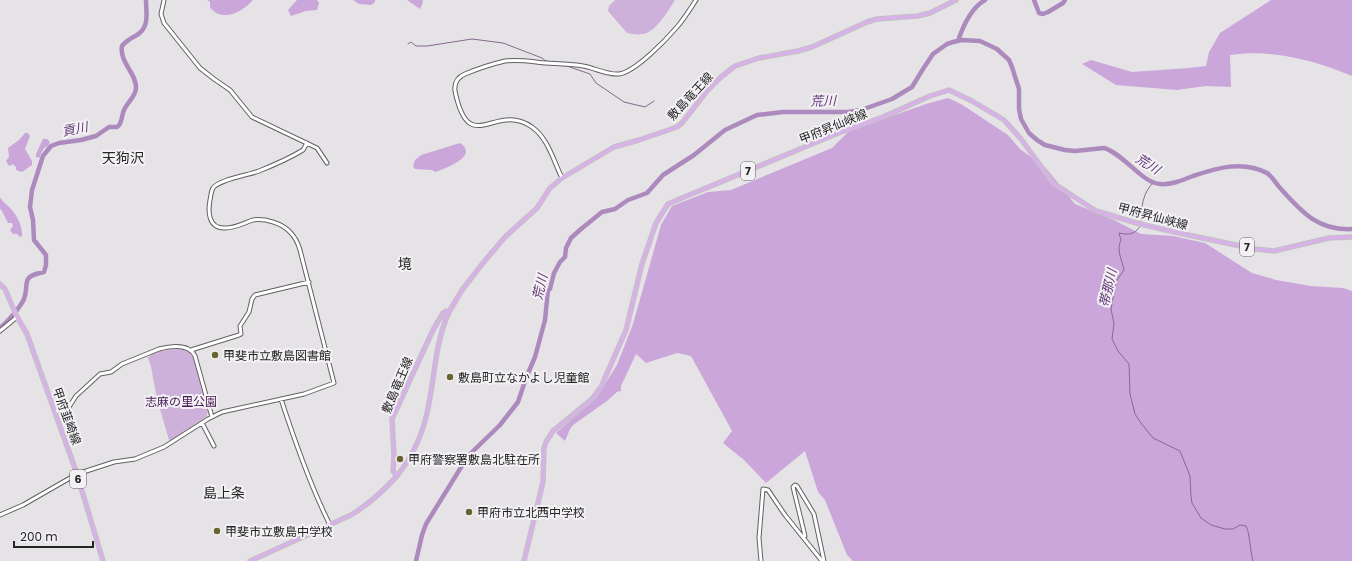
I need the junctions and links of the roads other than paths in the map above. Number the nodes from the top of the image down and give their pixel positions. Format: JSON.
{"nodes":[{"id":1,"x":164,"y":0,"type":"edge"},
{"id":2,"x":696,"y":0,"type":"edge"},
{"id":3,"x":956,"y":0,"type":"edge"},
{"id":4,"x":307,"y":143,"type":"junction"},
{"id":5,"x":327,"y":163,"type":"dead end"},
{"id":6,"x":562,"y":178,"type":"junction"},
{"id":7,"x":1352,"y":237,"type":"edge"},
{"id":8,"x":309,"y":282,"type":"junction"},
{"id":9,"x":0,"y":284,"type":"edge"},
{"id":10,"x":449,"y":312,"type":"junction"},
{"id":11,"x":17,"y":317,"type":"junction"},
{"id":12,"x":0,"y":331,"type":"edge"},
{"id":13,"x":191,"y":350,"type":"junction"},
{"id":14,"x":281,"y":399,"type":"junction"},
{"id":15,"x":55,"y":412,"type":"junction"},
{"id":16,"x":212,"y":417,"type":"junction"},
{"id":17,"x":202,"y":423,"type":"junction"},
{"id":18,"x":214,"y":446,"type":"dead end"},
{"id":19,"x":77,"y":474,"type":"junction"},
{"id":20,"x":397,"y":476,"type":"junction"},
{"id":21,"x":0,"y":516,"type":"edge"},
{"id":22,"x":330,"y":525,"type":"junction"},
{"id":23,"x":803,"y":537,"type":"junction"},
{"id":24,"x":103,"y":561,"type":"edge"},
{"id":25,"x":250,"y":561,"type":"edge"},
{"id":26,"x":524,"y":561,"type":"edge"},
{"id":27,"x":760,"y":561,"type":"edge"},
{"id":28,"x":823,"y":561,"type":"edge"}],
"edges":[{"from":1,"to":4,"type":"street"},
{"from":2,"to":6,"type":"street"},
{"from":3,"to":6,"type":"main road","name":"敷島竜王線"},
{"from":4,"to":5,"type":"street"},
{"from":4,"to":8,"type":"street"},
{"from":6,"to":10,"type":"main road","name":"敷島竜王線"},
{"from":7,"to":26,"type":"main road","name":"甲府昇仙峡線","number":"7"},
{"from":8,"to":13,"type":"street"},
{"from":8,"to":14,"type":"street"},
{"from":9,"to":11,"type":"main road","name":"甲府韮崎線","number":"6"},
{"from":10,"to":20,"type":"main road","name":"敷島竜王線"},
{"from":10,"to":20,"type":"main road","name":"敷島竜王線"},
{"from":11,"to":12,"type":"street"},
{"from":11,"to":15,"type":"main road","name":"甲府韮崎線","number":"6"},
{"from":13,"to":15,"type":"street"},
{"from":13,"to":16,"type":"street"},
{"from":14,"to":16,"type":"street"},
{"from":14,"to":22,"type":"street"},
{"from":15,"to":19,"type":"main road","name":"甲府韮崎線","number":"6"},
{"from":16,"to":17,"type":"street"},
{"from":17,"to":18,"type":"street"},
{"from":17,"to":19,"type":"street"},
{"from":19,"to":21,"type":"street"},
{"from":19,"to":24,"type":"main road","name":"甲府韮崎線","number":"6"},
{"from":20,"to":22,"type":"main road","name":"敷島竜王線"},
{"from":22,"to":25,"type":"main road","name":"敷島竜王線"},
{"from":23,"to":27,"type":"street"},
{"from":23,"to":28,"type":"street"},
{"from":23,"to":28,"type":"street"}]}
